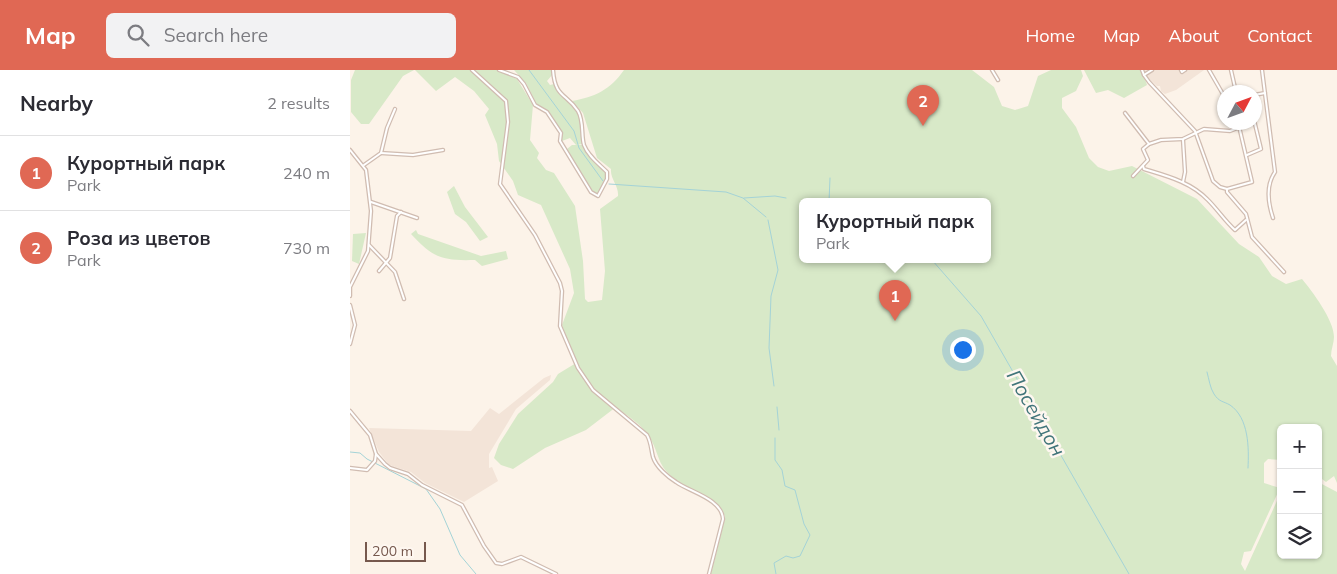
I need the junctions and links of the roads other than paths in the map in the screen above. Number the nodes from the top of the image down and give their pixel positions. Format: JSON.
{"nodes":[{"id":1,"x":472,"y":70,"type":"edge"},
{"id":2,"x":499,"y":70,"type":"edge"},
{"id":3,"x":553,"y":70,"type":"edge"},
{"id":4,"x":992,"y":70,"type":"edge"},
{"id":5,"x":1142,"y":70,"type":"edge"},
{"id":6,"x":1152,"y":70,"type":"edge"},
{"id":7,"x":1181,"y":70,"type":"edge"},
{"id":8,"x":1185,"y":70,"type":"edge"},
{"id":9,"x":1210,"y":70,"type":"edge"},
{"id":10,"x":1231,"y":70,"type":"edge"},
{"id":11,"x":1262,"y":70,"type":"edge"},
{"id":12,"x":1144,"y":74,"type":"junction"},
{"id":13,"x":998,"y":80,"type":"dead end"},
{"id":14,"x":1218,"y":85,"type":"edge"},
{"id":15,"x":1234,"y":85,"type":"edge"},
{"id":16,"x":1265,"y":93,"type":"junction"},
{"id":17,"x":1262,"y":94,"type":"edge"},
{"id":18,"x":395,"y":109,"type":"dead end"},
{"id":19,"x":1125,"y":114,"type":"dead end"},
{"id":20,"x":1217,"y":129,"type":"edge"},
{"id":21,"x":1241,"y":130,"type":"edge"},
{"id":22,"x":1256,"y":130,"type":"edge"},
{"id":23,"x":1195,"y":131,"type":"junction"},
{"id":24,"x":1183,"y":139,"type":"junction"},
{"id":25,"x":1149,"y":144,"type":"junction"},
{"id":26,"x":350,"y":150,"type":"edge"},
{"id":27,"x":443,"y":150,"type":"dead end"},
{"id":28,"x":381,"y":153,"type":"junction"},
{"id":29,"x":1247,"y":155,"type":"junction"},
{"id":30,"x":364,"y":165,"type":"junction"},
{"id":31,"x":1143,"y":166,"type":"junction"},
{"id":32,"x":1133,"y":176,"type":"dead end"},
{"id":33,"x":1183,"y":182,"type":"junction"},
{"id":34,"x":1226,"y":189,"type":"junction"},
{"id":35,"x":371,"y":202,"type":"junction"},
{"id":36,"x":401,"y":212,"type":"junction"},
{"id":37,"x":417,"y":218,"type":"dead end"},
{"id":38,"x":1273,"y":218,"type":"dead end"},
{"id":39,"x":1247,"y":220,"type":"junction"},
{"id":40,"x":369,"y":245,"type":"junction"},
{"id":41,"x":387,"y":263,"type":"junction"},
{"id":42,"x":379,"y":271,"type":"dead end"},
{"id":43,"x":1284,"y":272,"type":"dead end"},
{"id":44,"x":350,"y":287,"type":"edge"},
{"id":45,"x":350,"y":296,"type":"edge"},
{"id":46,"x":404,"y":299,"type":"dead end"},
{"id":47,"x":350,"y":305,"type":"edge"},
{"id":48,"x":350,"y":344,"type":"edge"},
{"id":49,"x":350,"y":412,"type":"edge"},
{"id":50,"x":354,"y":417,"type":"junction"},
{"id":51,"x":350,"y":419,"type":"edge"},
{"id":52,"x":376,"y":454,"type":"junction"},
{"id":53,"x":350,"y":468,"type":"edge"},
{"id":54,"x":556,"y":574,"type":"edge"},
{"id":55,"x":709,"y":574,"type":"edge"}],
"edges":[{"from":1,"to":55,"type":"street"},
{"from":2,"to":3,"type":"street"},
{"from":4,"to":13,"type":"street"},
{"from":5,"to":12,"type":"street"},
{"from":6,"to":12,"type":"street"},
{"from":7,"to":8,"type":"street"},
{"from":9,"to":14,"type":"street"},
{"from":10,"to":15,"type":"street"},
{"from":11,"to":16,"type":"street"},
{"from":12,"to":23,"type":"street"},
{"from":16,"to":17,"type":"street"},
{"from":16,"to":38,"type":"street"},
{"from":18,"to":28,"type":"street"},
{"from":19,"to":25,"type":"street"},
{"from":20,"to":23,"type":"street"},
{"from":21,"to":29,"type":"street"},
{"from":22,"to":29,"type":"street"},
{"from":23,"to":24,"type":"street"},
{"from":23,"to":34,"type":"street"},
{"from":24,"to":25,"type":"street"},
{"from":24,"to":33,"type":"street"},
{"from":25,"to":31,"type":"street"},
{"from":26,"to":30,"type":"street"},
{"from":27,"to":28,"type":"street"},
{"from":28,"to":30,"type":"street"},
{"from":29,"to":34,"type":"street"},
{"from":30,"to":35,"type":"street"},
{"from":31,"to":32,"type":"street"},
{"from":31,"to":33,"type":"street"},
{"from":33,"to":39,"type":"street"},
{"from":34,"to":39,"type":"street"},
{"from":35,"to":36,"type":"street"},
{"from":35,"to":40,"type":"street"},
{"from":36,"to":37,"type":"street"},
{"from":36,"to":41,"type":"street"},
{"from":39,"to":43,"type":"street"},
{"from":40,"to":41,"type":"street"},
{"from":40,"to":44,"type":"street"},
{"from":41,"to":42,"type":"street"},
{"from":41,"to":46,"type":"street"},
{"from":44,"to":45,"type":"street"},
{"from":47,"to":48,"type":"street"},
{"from":49,"to":50,"type":"street"},
{"from":50,"to":51,"type":"street"},
{"from":50,"to":52,"type":"street"},
{"from":52,"to":53,"type":"street"},
{"from":52,"to":54,"type":"street"}]}
